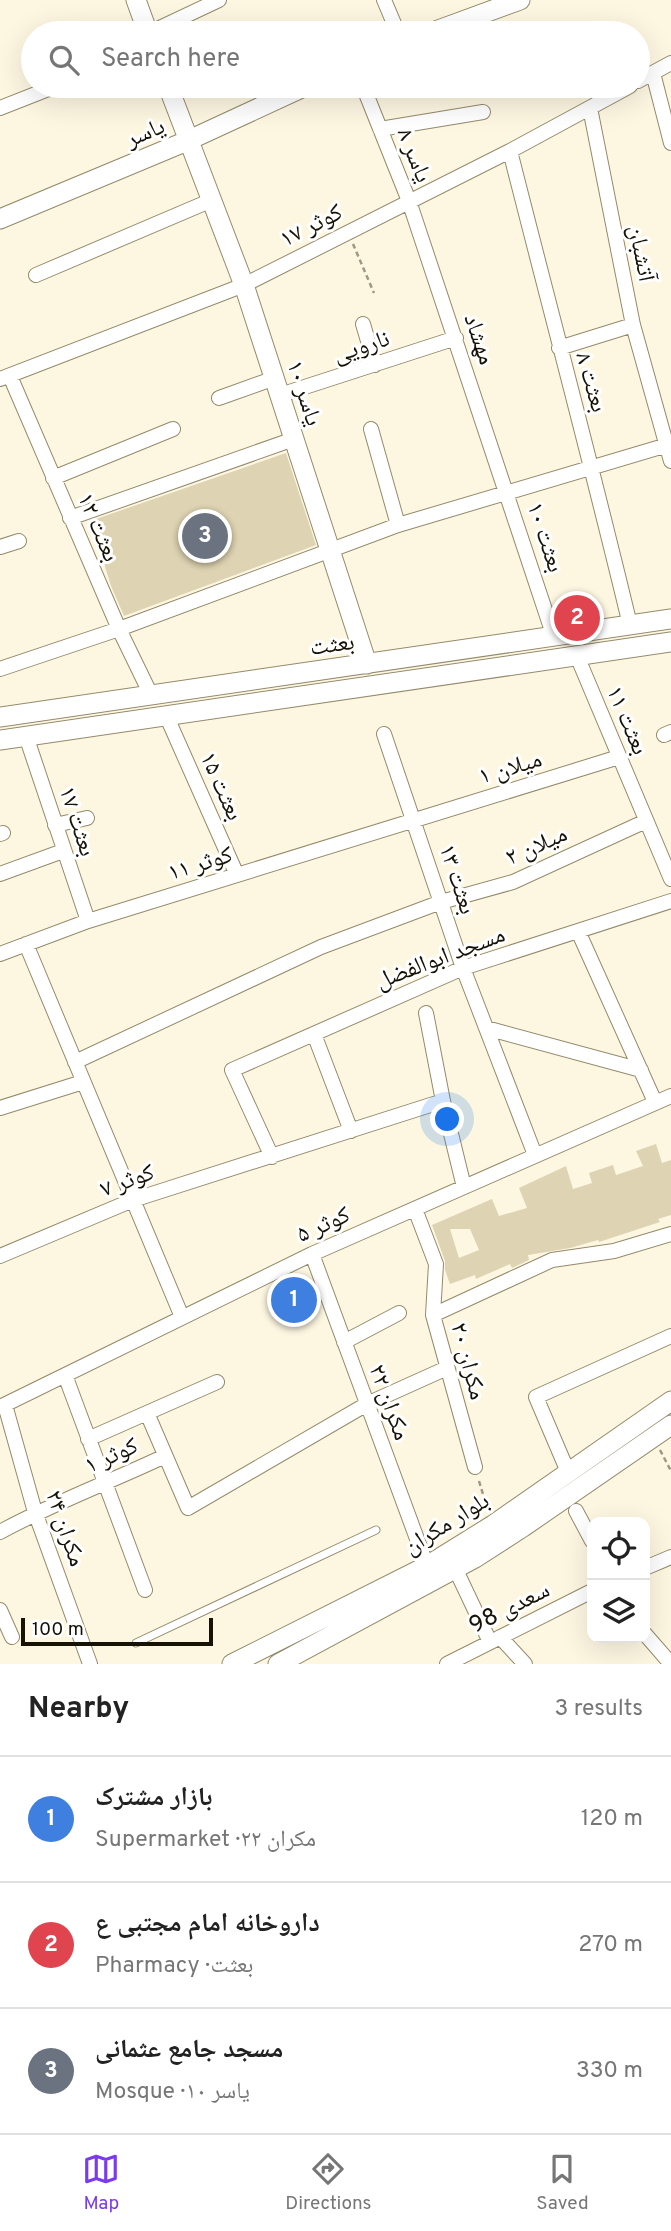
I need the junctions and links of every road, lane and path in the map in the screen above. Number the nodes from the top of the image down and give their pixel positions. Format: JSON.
{"nodes":[{"id":1,"x":136,"y":0,"type":"edge"},
{"id":2,"x":219,"y":0,"type":"edge"},
{"id":3,"x":384,"y":0,"type":"edge"},
{"id":4,"x":512,"y":2,"type":"edge"},
{"id":5,"x":144,"y":21,"type":"edge"},
{"id":6,"x":174,"y":21,"type":"edge"},
{"id":7,"x":393,"y":21,"type":"edge"},
{"id":8,"x":462,"y":21,"type":"edge"},
{"id":9,"x":671,"y":63,"type":"edge"},
{"id":10,"x":653,"y":73,"type":"junction"},
{"id":11,"x":650,"y":75,"type":"edge"},
{"id":12,"x":25,"y":98,"type":"edge"},
{"id":13,"x":172,"y":98,"type":"edge"},
{"id":14,"x":280,"y":98,"type":"edge"},
{"id":15,"x":368,"y":98,"type":"edge"},
{"id":16,"x":608,"y":98,"type":"edge"},
{"id":17,"x":0,"y":108,"type":"edge"},
{"id":18,"x":590,"y":108,"type":"junction"},
{"id":19,"x":483,"y":112,"type":"dead end"},
{"id":20,"x":380,"y":129,"type":"junction"},
{"id":21,"x":187,"y":141,"type":"junction"},
{"id":22,"x":671,"y":143,"type":"edge"},
{"id":23,"x":510,"y":151,"type":"junction"},
{"id":24,"x":212,"y":200,"type":"junction"},
{"id":25,"x":409,"y":201,"type":"junction"},
{"id":26,"x":0,"y":219,"type":"edge"},
{"id":27,"x":347,"y":232,"type":"junction"},
{"id":28,"x":36,"y":275,"type":"dead end"},
{"id":29,"x":244,"y":285,"type":"junction"},
{"id":30,"x":374,"y":293,"type":"dead end"},
{"id":31,"x":363,"y":324,"type":"dead end"},
{"id":32,"x":633,"y":325,"type":"junction"},
{"id":33,"x":456,"y":338,"type":"junction"},
{"id":34,"x":559,"y":348,"type":"junction"},
{"id":35,"x":375,"y":365,"type":"junction"},
{"id":36,"x":5,"y":377,"type":"edge"},
{"id":37,"x":277,"y":387,"type":"junction"},
{"id":38,"x":219,"y":398,"type":"dead end"},
{"id":39,"x":173,"y":429,"type":"dead end"},
{"id":40,"x":371,"y":429,"type":"dead end"},
{"id":41,"x":294,"y":439,"type":"junction"},
{"id":42,"x":669,"y":445,"type":"edge"},
{"id":43,"x":671,"y":461,"type":"edge"},
{"id":44,"x":593,"y":469,"type":"junction"},
{"id":45,"x":53,"y":478,"type":"junction"},
{"id":46,"x":507,"y":491,"type":"junction"},
{"id":47,"x":70,"y":518,"type":"junction"},
{"id":48,"x":398,"y":525,"type":"junction"},
{"id":49,"x":19,"y":541,"type":"dead end"},
{"id":50,"x":0,"y":547,"type":"edge"},
{"id":51,"x":329,"y":549,"type":"junction"},
{"id":52,"x":671,"y":619,"type":"edge"},
{"id":53,"x":630,"y":625,"type":"junction"},
{"id":54,"x":119,"y":629,"type":"junction"},
{"id":55,"x":554,"y":636,"type":"junction"},
{"id":56,"x":671,"y":642,"type":"edge"},
{"id":57,"x":577,"y":656,"type":"junction"},
{"id":58,"x":367,"y":664,"type":"junction"},
{"id":59,"x":0,"y":669,"type":"edge"},
{"id":60,"x":150,"y":695,"type":"junction"},
{"id":61,"x":105,"y":701,"type":"junction"},
{"id":62,"x":166,"y":715,"type":"junction"},
{"id":63,"x":0,"y":717,"type":"edge"},
{"id":64,"x":108,"y":723,"type":"junction"},
{"id":65,"x":384,"y":734,"type":"dead end"},
{"id":66,"x":26,"y":736,"type":"junction"},
{"id":67,"x":0,"y":740,"type":"edge"},
{"id":68,"x":620,"y":757,"type":"junction"},
{"id":69,"x":87,"y":818,"type":"dead end"},
{"id":70,"x":415,"y":820,"type":"junction"},
{"id":71,"x":646,"y":821,"type":"junction"},
{"id":72,"x":55,"y":825,"type":"junction"},
{"id":73,"x":63,"y":851,"type":"junction"},
{"id":74,"x":0,"y":874,"type":"edge"},
{"id":75,"x":237,"y":875,"type":"junction"},
{"id":76,"x":671,"y":879,"type":"edge"},
{"id":77,"x":671,"y":901,"type":"edge"},
{"id":78,"x":441,"y":902,"type":"junction"},
{"id":79,"x":88,"y":921,"type":"junction"},
{"id":80,"x":578,"y":931,"type":"junction"},
{"id":81,"x":26,"y":944,"type":"junction"},
{"id":82,"x":0,"y":954,"type":"edge"},
{"id":83,"x":463,"y":968,"type":"junction"},
{"id":84,"x":426,"y":1013,"type":"dead end"},
{"id":85,"x":486,"y":1028,"type":"junction"},
{"id":86,"x":313,"y":1034,"type":"junction"},
{"id":87,"x":75,"y":1062,"type":"junction"},
{"id":88,"x":641,"y":1070,"type":"junction"},
{"id":89,"x":83,"y":1082,"type":"junction"},
{"id":90,"x":671,"y":1096,"type":"edge"},
{"id":91,"x":443,"y":1101,"type":"junction"},
{"id":92,"x":656,"y":1102,"type":"junction"},
{"id":93,"x":0,"y":1108,"type":"edge"},
{"id":94,"x":351,"y":1131,"type":"junction"},
{"id":95,"x":535,"y":1155,"type":"junction"},
{"id":96,"x":272,"y":1157,"type":"junction"},
{"id":97,"x":464,"y":1187,"type":"junction"},
{"id":98,"x":133,"y":1200,"type":"junction"},
{"id":99,"x":415,"y":1209,"type":"junction"},
{"id":100,"x":671,"y":1234,"type":"edge"},
{"id":101,"x":312,"y":1254,"type":"junction"},
{"id":102,"x":0,"y":1256,"type":"edge"},
{"id":103,"x":400,"y":1313,"type":"dead end"},
{"id":104,"x":433,"y":1315,"type":"junction"},
{"id":105,"x":182,"y":1317,"type":"junction"},
{"id":106,"x":671,"y":1336,"type":"edge"},
{"id":107,"x":344,"y":1342,"type":"junction"},
{"id":108,"x":447,"y":1368,"type":"junction"},
{"id":109,"x":65,"y":1376,"type":"junction"},
{"id":110,"x":217,"y":1382,"type":"dead end"},
{"id":111,"x":671,"y":1401,"type":"edge"},
{"id":112,"x":367,"y":1404,"type":"junction"},
{"id":113,"x":3,"y":1406,"type":"edge"},
{"id":114,"x":147,"y":1413,"type":"junction"},
{"id":115,"x":671,"y":1425,"type":"edge"},
{"id":116,"x":653,"y":1437,"type":"junction"},
{"id":117,"x":88,"y":1439,"type":"junction"},
{"id":118,"x":165,"y":1456,"type":"junction"},
{"id":119,"x":475,"y":1467,"type":"joint"},
{"id":120,"x":671,"y":1471,"type":"edge"},
{"id":121,"x":568,"y":1472,"type":"junction"},
{"id":122,"x":104,"y":1484,"type":"junction"},
{"id":123,"x":576,"y":1511,"type":"dead end"},
{"id":124,"x":36,"y":1512,"type":"junction"},
{"id":125,"x":493,"y":1525,"type":"junction"},
{"id":126,"x":376,"y":1530,"type":"dead end"},
{"id":127,"x":0,"y":1532,"type":"edge"},
{"id":128,"x":587,"y":1532,"type":"edge"},
{"id":129,"x":671,"y":1557,"type":"edge"},
{"id":130,"x":427,"y":1566,"type":"junction"},
{"id":131,"x":650,"y":1566,"type":"edge"},
{"id":132,"x":455,"y":1568,"type":"junction"},
{"id":133,"x":145,"y":1590,"type":"dead end"},
{"id":134,"x":587,"y":1593,"type":"edge"},
{"id":135,"x":0,"y":1611,"type":"edge"},
{"id":136,"x":12,"y":1637,"type":"dead end"},
{"id":137,"x":495,"y":1639,"type":"junction"},
{"id":138,"x":650,"y":1640,"type":"edge"},
{"id":139,"x":136,"y":1643,"type":"dead end"},
{"id":140,"x":90,"y":1664,"type":"edge"},
{"id":141,"x":232,"y":1664,"type":"edge"},
{"id":142,"x":278,"y":1664,"type":"edge"},
{"id":143,"x":447,"y":1664,"type":"edge"},
{"id":144,"x":525,"y":1664,"type":"edge"},
{"id":145,"x":671,"y":1664,"type":"edge"}],
"edges":[{"from":1,"to":5,"type":"street"},
{"from":2,"to":6,"type":"street"},
{"from":3,"to":7,"type":"street"},
{"from":4,"to":8,"type":"street"},
{"from":9,"to":10,"type":"street"},
{"from":10,"to":11,"type":"street"},
{"from":10,"to":22,"type":"street"},
{"from":12,"to":17,"type":"street"},
{"from":13,"to":21,"type":"street","name":"یاسر ۱۰"},
{"from":14,"to":21,"type":"street","name":"یاسر"},
{"from":15,"to":20,"type":"street","name":"یاسر ۸"},
{"from":16,"to":18,"type":"street","name":"کوثر ۱۷"},
{"from":18,"to":23,"type":"street","name":"کوثر ۱۷"},
{"from":18,"to":32,"type":"street","name":"آتشبان"},
{"from":19,"to":20,"type":"street"},
{"from":20,"to":25,"type":"street","name":"یاسر ۸"},
{"from":21,"to":24,"type":"street","name":"یاسر ۱۰"},
{"from":21,"to":26,"type":"street","name":"یاسر"},
{"from":23,"to":25,"type":"street","name":"کوثر ۱۷"},
{"from":23,"to":34,"type":"street","name":"بعثت ۸"},
{"from":24,"to":28,"type":"street"},
{"from":24,"to":29,"type":"street","name":"یاسر ۱۰"},
{"from":25,"to":27,"type":"street","name":"کوثر ۱۷"},
{"from":25,"to":33,"type":"street","name":"مهشاد"},
{"from":27,"to":29,"type":"street","name":"کوثر ۱۷"},
{"from":27,"to":30,"type":"path"},
{"from":29,"to":36,"type":"street","name":"کوثر ۱۷"},
{"from":29,"to":37,"type":"street","name":"یاسر ۱۰"},
{"from":31,"to":35,"type":"street"},
{"from":32,"to":34,"type":"street"},
{"from":32,"to":42,"type":"street","name":"آتشبان"},
{"from":33,"to":35,"type":"street","name":"نارویی"},
{"from":33,"to":46,"type":"street","name":"مهشاد"},
{"from":34,"to":44,"type":"street","name":"بعثت ۸"},
{"from":35,"to":37,"type":"street","name":"نارویی"},
{"from":36,"to":45,"type":"street","name":"بعثت ۱۲"},
{"from":37,"to":38,"type":"street","name":"نارویی"},
{"from":37,"to":41,"type":"street","name":"یاسر ۱۰"},
{"from":39,"to":45,"type":"street"},
{"from":40,"to":48,"type":"street"},
{"from":41,"to":47,"type":"street"},
{"from":41,"to":51,"type":"street","name":"یاسر ۱۰"},
{"from":42,"to":43,"type":"street","name":"آتشبان"},
{"from":42,"to":44,"type":"street"},
{"from":44,"to":46,"type":"street"},
{"from":44,"to":53,"type":"street","name":"بعثت ۸"},
{"from":45,"to":47,"type":"street","name":"بعثت ۱۲"},
{"from":46,"to":48,"type":"street"},
{"from":46,"to":55,"type":"street","name":"بعثت ۱۰"},
{"from":47,"to":54,"type":"street","name":"بعثت ۱۲"},
{"from":48,"to":51,"type":"street"},
{"from":49,"to":50,"type":"street"},
{"from":51,"to":54,"type":"street"},
{"from":51,"to":58,"type":"street","name":"یاسر ۱۰"},
{"from":52,"to":53,"type":"street","name":"بعثت"},
{"from":53,"to":55,"type":"street","name":"بعثت"},
{"from":54,"to":59,"type":"street"},
{"from":54,"to":60,"type":"street","name":"بعثت ۱۲"},
{"from":55,"to":58,"type":"street","name":"بعثت"},
{"from":56,"to":57,"type":"street","name":"بعثت"},
{"from":57,"to":62,"type":"street","name":"بعثت"},
{"from":57,"to":68,"type":"street","name":"بعثت ۱۱"},
{"from":58,"to":60,"type":"street","name":"بعثت"},
{"from":60,"to":61,"type":"street","name":"بعثت"},
{"from":61,"to":63,"type":"street","name":"بعثت"},
{"from":61,"to":64,"type":"street"},
{"from":62,"to":64,"type":"street","name":"بعثت"},
{"from":62,"to":75,"type":"street","name":"بعثت ۱۵"},
{"from":64,"to":66,"type":"street","name":"بعثت"},
{"from":65,"to":70,"type":"street","name":"بعثت ۱۳"},
{"from":66,"to":67,"type":"street","name":"بعثت"},
{"from":66,"to":72,"type":"street","name":"بعثت ۱۷"},
{"from":68,"to":70,"type":"street","name":"میلان ۱"},
{"from":68,"to":71,"type":"street","name":"بعثت ۱۱"},
{"from":69,"to":72,"type":"street"},
{"from":70,"to":75,"type":"street","name":"کوثر ۱۱"},
{"from":70,"to":78,"type":"street","name":"بعثت ۱۳"},
{"from":71,"to":76,"type":"street","name":"بعثت ۱۱"},
{"from":71,"to":78,"type":"street","name":"میلان ۲"},
{"from":72,"to":73,"type":"street","name":"بعثت ۱۷"},
{"from":73,"to":74,"type":"street"},
{"from":73,"to":79,"type":"street","name":"بعثت ۱۷"},
{"from":75,"to":79,"type":"street","name":"کوثر ۱۱"},
{"from":77,"to":80,"type":"street","name":"مسجد ابوالفضل"},
{"from":78,"to":83,"type":"street","name":"بعثت ۱۳"},
{"from":78,"to":87,"type":"street","name":"میلان ۲"},
{"from":79,"to":81,"type":"street","name":"کوثر ۱۱"},
{"from":80,"to":83,"type":"street","name":"مسجد ابوالفضل"},
{"from":80,"to":88,"type":"street"},
{"from":81,"to":82,"type":"street","name":"کوثر ۱۱"},
{"from":81,"to":87,"type":"street"},
{"from":83,"to":85,"type":"street","name":"بعثت ۱۳"},
{"from":83,"to":86,"type":"street","name":"مسجد ابوالفضل"},
{"from":84,"to":91,"type":"street"},
{"from":85,"to":88,"type":"street"},
{"from":85,"to":95,"type":"street","name":"بعثت ۱۳"},
{"from":86,"to":94,"type":"street"},
{"from":86,"to":96,"type":"street","name":"مسجد ابوالفضل"},
{"from":87,"to":89,"type":"street"},
{"from":88,"to":92,"type":"street"},
{"from":89,"to":93,"type":"street"},
{"from":89,"to":98,"type":"street"},
{"from":90,"to":92,"type":"street","name":"کوثر ۵"},
{"from":91,"to":94,"type":"street","name":"کوثر ۷"},
{"from":91,"to":97,"type":"street"},
{"from":92,"to":95,"type":"street","name":"کوثر ۵"},
{"from":94,"to":96,"type":"street","name":"کوثر ۷"},
{"from":95,"to":97,"type":"street","name":"کوثر ۵"},
{"from":96,"to":98,"type":"street","name":"کوثر ۷"},
{"from":97,"to":99,"type":"street","name":"کوثر ۵"},
{"from":98,"to":102,"type":"street","name":"کوثر ۷"},
{"from":98,"to":105,"type":"street"},
{"from":99,"to":101,"type":"street","name":"کوثر ۵"},
{"from":99,"to":104,"type":"street","name":"مکران ۲۰"},
{"from":100,"to":104,"type":"street"},
{"from":101,"to":105,"type":"street","name":"کوثر ۵"},
{"from":101,"to":107,"type":"street","name":"مکران ۲۲"},
{"from":103,"to":107,"type":"street"},
{"from":104,"to":108,"type":"street","name":"مکران ۲۰"},
{"from":105,"to":109,"type":"street","name":"کوثر ۵"},
{"from":106,"to":121,"type":"street"},
{"from":107,"to":112,"type":"street","name":"مکران ۲۲"},
{"from":108,"to":112,"type":"street"},
{"from":108,"to":119,"type":"street","name":"مکران ۲۰"},
{"from":109,"to":113,"type":"street","name":"کوثر ۵"},
{"from":109,"to":117,"type":"street"},
{"from":110,"to":114,"type":"street"},
{"from":111,"to":121,"type":"street","name":"بلوار مکران"},
{"from":112,"to":118,"type":"street"},
{"from":112,"to":130,"type":"street","name":"مکران ۲۲"},
{"from":113,"to":124,"type":"street","name":"مکران ۲۴"},
{"from":114,"to":117,"type":"street"},
{"from":114,"to":118,"type":"street"},
{"from":115,"to":116,"type":"street","name":"بلوار مکران"},
{"from":116,"to":120,"type":"path"},
{"from":116,"to":132,"type":"street","name":"بلوار مکران"},
{"from":117,"to":122,"type":"street"},
{"from":118,"to":122,"type":"street","name":"کوثر ۱"},
{"from":119,"to":125,"type":"path"},
{"from":121,"to":125,"type":"street","name":"بلوار مکران"},
{"from":122,"to":124,"type":"street","name":"کوثر ۱"},
{"from":122,"to":133,"type":"street"},
{"from":123,"to":128,"type":"street"},
{"from":124,"to":127,"type":"street","name":"کوثر ۱"},
{"from":124,"to":140,"type":"street","name":"مکران ۲۴"},
{"from":125,"to":130,"type":"street","name":"بلوار مکران"},
{"from":126,"to":139,"type":"lane"},
{"from":129,"to":131,"type":"street"},
{"from":130,"to":141,"type":"street","name":"بلوار مکران"},
{"from":132,"to":137,"type":"street"},
{"from":132,"to":142,"type":"street","name":"بلوار مکران"},
{"from":134,"to":137,"type":"street","name":"سعدی 98"},
{"from":135,"to":136,"type":"street"},
{"from":137,"to":143,"type":"street","name":"سعدی 98"},
{"from":137,"to":144,"type":"street"},
{"from":138,"to":145,"type":"street"}]}
